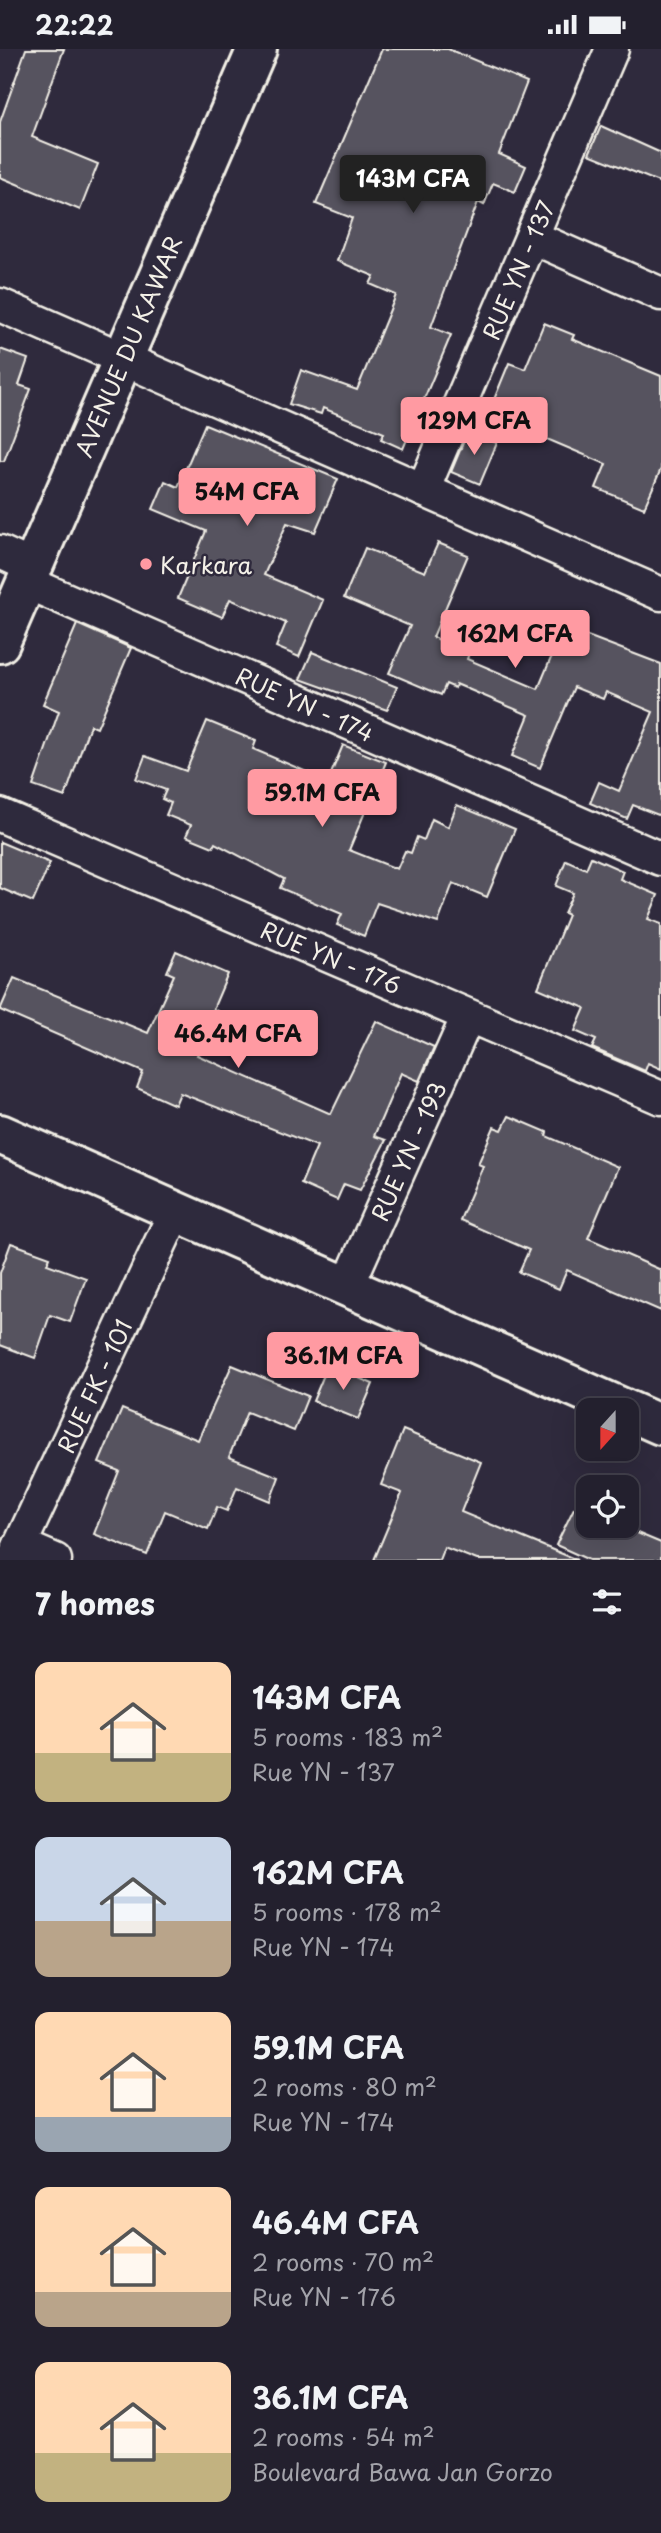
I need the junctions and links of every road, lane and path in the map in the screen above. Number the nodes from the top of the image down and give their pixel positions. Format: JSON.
{"nodes":[{"id":1,"x":257,"y":49,"type":"edge"},
{"id":2,"x":612,"y":49,"type":"edge"},
{"id":3,"x":532,"y":236,"type":"junction"},
{"id":4,"x":661,"y":294,"type":"edge"},
{"id":5,"x":0,"y":305,"type":"edge"},
{"id":6,"x":122,"y":359,"type":"junction"},
{"id":7,"x":423,"y":490,"type":"junction"},
{"id":8,"x":20,"y":567,"type":"edge"},
{"id":9,"x":661,"y":594,"type":"edge"},
{"id":10,"x":0,"y":643,"type":"edge"},
{"id":11,"x":0,"y":815,"type":"edge"},
{"id":12,"x":661,"y":859,"type":"edge"},
{"id":13,"x":468,"y":1016,"type":"junction"},
{"id":14,"x":661,"y":1098,"type":"edge"},
{"id":15,"x":0,"y":1134,"type":"edge"},
{"id":16,"x":175,"y":1212,"type":"junction"},
{"id":17,"x":347,"y":1287,"type":"junction"},
{"id":18,"x":661,"y":1425,"type":"edge"},
{"id":19,"x":16,"y":1552,"type":"edge"},
{"id":20,"x":55,"y":1560,"type":"edge"}],
"edges":[{"from":1,"to":6,"type":"main road","name":"AVENUE DU KAWAR"},
{"from":2,"to":3,"type":"street","name":"RUE YN - 137"},
{"from":3,"to":4,"type":"street"},
{"from":3,"to":7,"type":"street","name":"RUE YN - 137"},
{"from":5,"to":6,"type":"street"},
{"from":6,"to":7,"type":"street"},
{"from":6,"to":8,"type":"main road","name":"AVENUE DU KAWAR"},
{"from":7,"to":9,"type":"street"},
{"from":8,"to":10,"type":"main road","name":"AVENUE DU KAWAR"},
{"from":8,"to":12,"type":"street","name":"RUE YN - 174"},
{"from":11,"to":13,"type":"street","name":"RUE YN - 176"},
{"from":13,"to":14,"type":"street","name":"RUE YN - 176"},
{"from":13,"to":17,"type":"street","name":"RUE YN - 193"},
{"from":15,"to":16,"type":"main road"},
{"from":16,"to":17,"type":"main road"},
{"from":16,"to":19,"type":"street","name":"RUE FK - 101"},
{"from":17,"to":18,"type":"main road"},
{"from":19,"to":20,"type":"street"}]}
